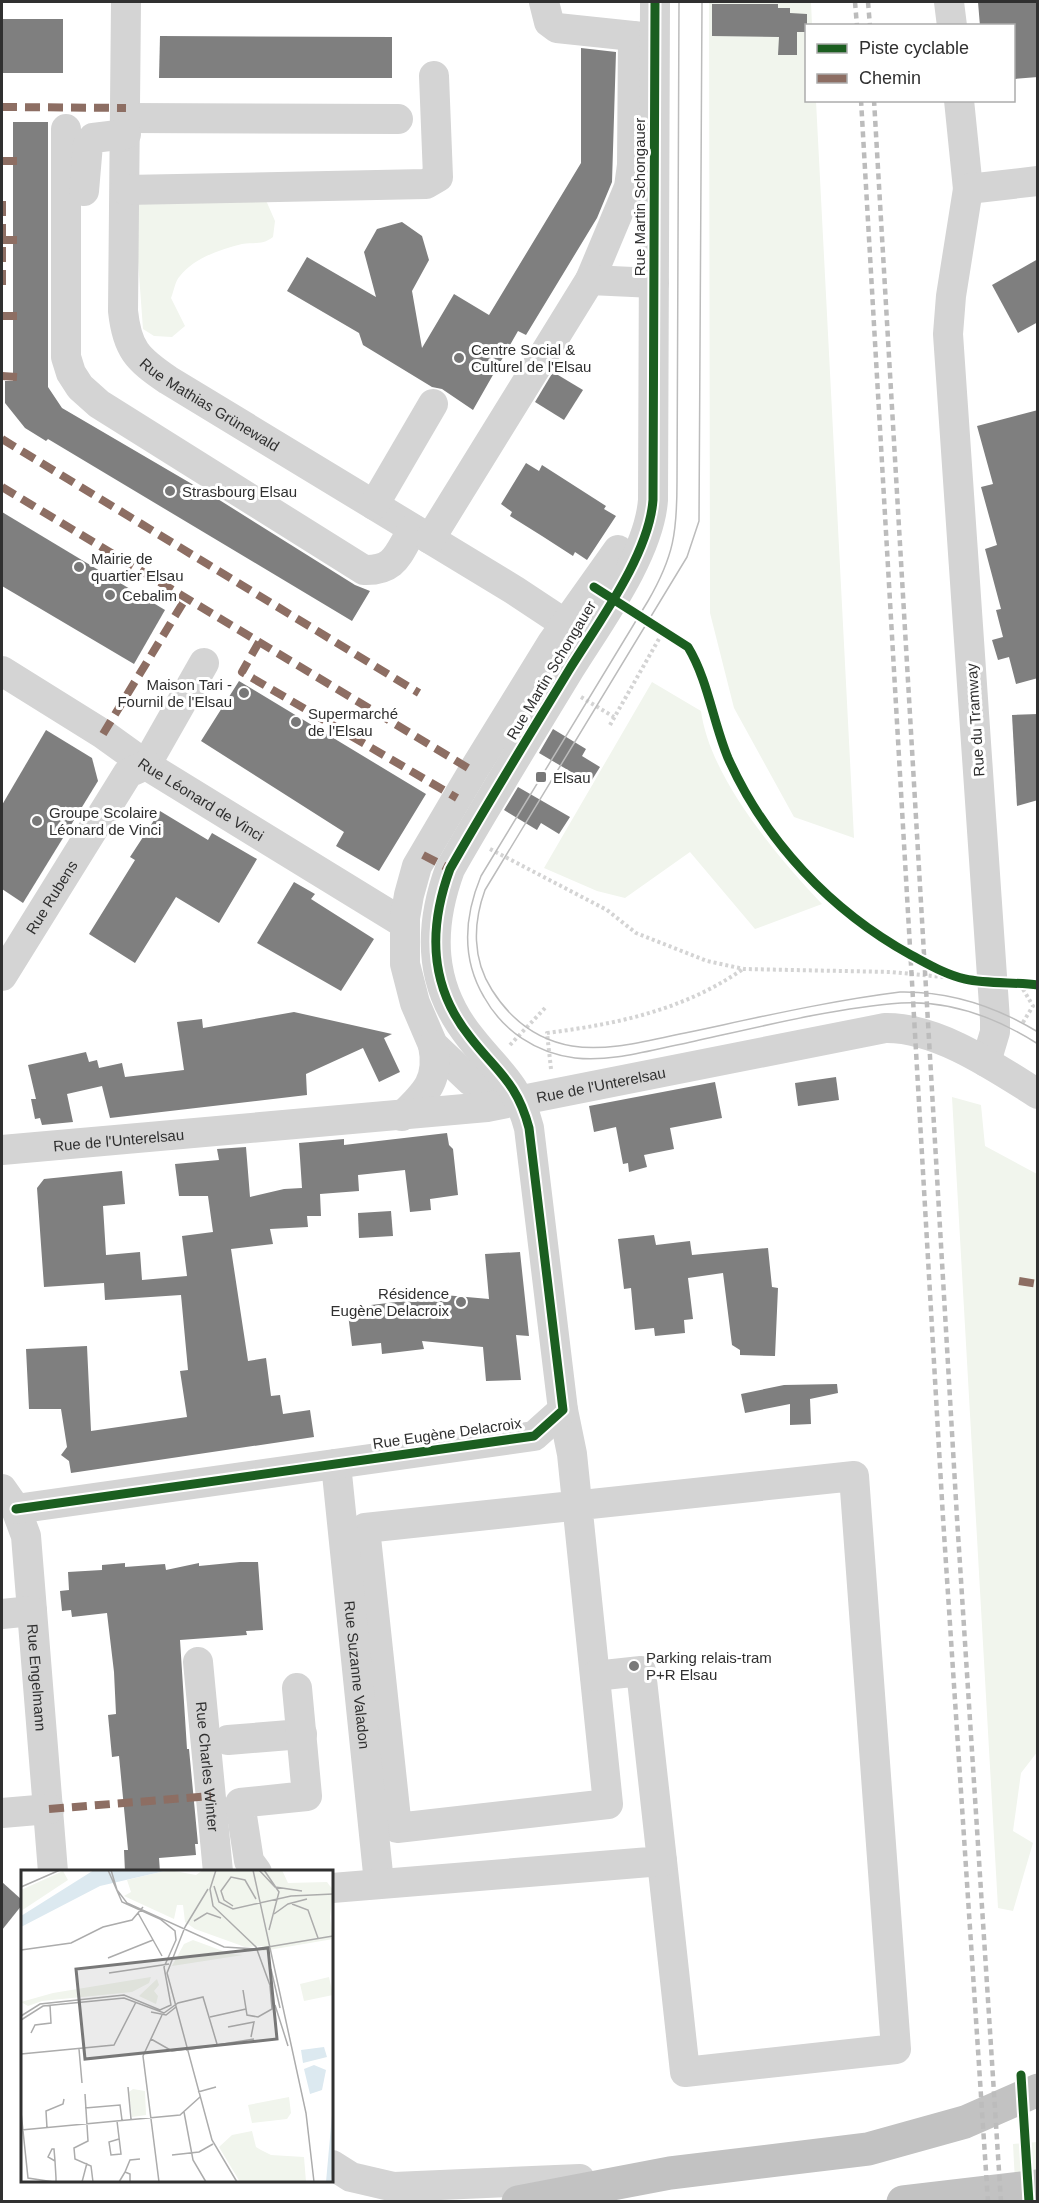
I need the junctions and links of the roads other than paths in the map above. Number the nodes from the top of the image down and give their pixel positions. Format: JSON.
{"nodes":[{"id":1,"x":126,"y":2,"type":"edge"},
{"id":2,"x":544,"y":2,"type":"edge"},
{"id":3,"x":655,"y":2,"type":"edge"},
{"id":4,"x":949,"y":2,"type":"edge"},
{"id":5,"x":952,"y":24,"type":"edge"},
{"id":6,"x":644,"y":37,"type":"junction"},
{"id":7,"x":434,"y":76,"type":"dead end"},
{"id":8,"x":959,"y":102,"type":"edge"},
{"id":9,"x":399,"y":119,"type":"dead end"},
{"id":10,"x":126,"y":126,"type":"junction"},
{"id":11,"x":66,"y":129,"type":"dead end"},
{"id":12,"x":1038,"y":181,"type":"edge"},
{"id":13,"x":968,"y":189,"type":"junction"},
{"id":14,"x":125,"y":190,"type":"junction"},
{"id":15,"x":66,"y":206,"type":"junction"},
{"id":16,"x":590,"y":280,"type":"junction"},
{"id":17,"x":654,"y":283,"type":"junction"},
{"id":18,"x":434,"y":404,"type":"dead end"},
{"id":19,"x":374,"y":505,"type":"junction"},
{"id":20,"x":422,"y":534,"type":"junction"},
{"id":21,"x":577,"y":631,"type":"junction"},
{"id":22,"x":204,"y":663,"type":"dead end"},
{"id":23,"x":2,"y":671,"type":"edge"},
{"id":24,"x":146,"y":765,"type":"junction"},
{"id":25,"x":405,"y":924,"type":"junction"},
{"id":26,"x":2,"y":975,"type":"edge"},
{"id":27,"x":433,"y":1045,"type":"junction"},
{"id":28,"x":986,"y":1062,"type":"junction"},
{"id":29,"x":1038,"y":1094,"type":"edge"},
{"id":30,"x":520,"y":1102,"type":"junction"},
{"id":31,"x":402,"y":1116,"type":"junction"},
{"id":32,"x":2,"y":1150,"type":"edge"},
{"id":33,"x":563,"y":1410,"type":"junction"},
{"id":34,"x":336,"y":1464,"type":"junction"},
{"id":35,"x":9,"y":1499,"type":"edge"},
{"id":36,"x":577,"y":1506,"type":"junction"},
{"id":37,"x":32,"y":1611,"type":"junction"},
{"id":38,"x":2,"y":1614,"type":"edge"},
{"id":39,"x":198,"y":1662,"type":"dead end"},
{"id":40,"x":595,"y":1676,"type":"junction"},
{"id":41,"x":297,"y":1688,"type":"dead end"},
{"id":42,"x":302,"y":1734,"type":"junction"},
{"id":43,"x":228,"y":1740,"type":"dead end"},
{"id":44,"x":49,"y":1809,"type":"junction"},
{"id":45,"x":2,"y":1813,"type":"edge"},
{"id":46,"x":662,"y":1861,"type":"junction"},
{"id":47,"x":53,"y":1870,"type":"edge"},
{"id":48,"x":219,"y":1870,"type":"edge"},
{"id":49,"x":256,"y":1870,"type":"edge"},
{"id":50,"x":380,"y":1883,"type":"junction"},
{"id":51,"x":333,"y":1888,"type":"edge"},
{"id":52,"x":1038,"y":2090,"type":"edge"},
{"id":53,"x":333,"y":2166,"type":"edge"},
{"id":54,"x":670,"y":2173,"type":"junction"},
{"id":55,"x":1038,"y":2186,"type":"edge"},
{"id":56,"x":518,"y":2202,"type":"edge"},
{"id":57,"x":903,"y":2202,"type":"edge"}],
"edges":[{"from":1,"to":10,"type":"street","name":"Rue Mathias Grünewald"},
{"from":2,"to":6,"type":"street"},
{"from":3,"to":6,"type":"street","name":"Rue Martin Schongauer"},
{"from":4,"to":5,"type":"street"},
{"from":6,"to":16,"type":"street"},
{"from":6,"to":17,"type":"street","name":"Rue Martin Schongauer"},
{"from":7,"to":14,"type":"street"},
{"from":8,"to":13,"type":"street","name":"Rue du Tramway"},
{"from":9,"to":10,"type":"street"},
{"from":10,"to":14,"type":"street","name":"Rue Mathias Grünewald"},
{"from":10,"to":15,"type":"street"},
{"from":11,"to":15,"type":"street"},
{"from":12,"to":13,"type":"street"},
{"from":13,"to":28,"type":"street","name":"Rue du Tramway"},
{"from":14,"to":19,"type":"street","name":"Rue Mathias Grünewald"},
{"from":15,"to":20,"type":"street"},
{"from":16,"to":17,"type":"street"},
{"from":16,"to":20,"type":"street"},
{"from":17,"to":21,"type":"street","name":"Rue Martin Schongauer"},
{"from":18,"to":19,"type":"street"},
{"from":19,"to":20,"type":"street","name":"Rue Mathias Grünewald"},
{"from":20,"to":21,"type":"street","name":"Rue Mathias Grünewald"},
{"from":21,"to":25,"type":"street","name":"Rue Martin Schongauer"},
{"from":21,"to":30,"type":"street","name":"Rue Martin Schongauer"},
{"from":22,"to":24,"type":"street"},
{"from":23,"to":24,"type":"street","name":"Rue Léonard de Vinci"},
{"from":24,"to":25,"type":"street","name":"Rue Léonard de Vinci"},
{"from":24,"to":26,"type":"street","name":"Rue Rubens"},
{"from":25,"to":27,"type":"street","name":"Rue Martin Schongauer"},
{"from":27,"to":30,"type":"street","name":"Rue Martin Schongauer"},
{"from":27,"to":31,"type":"street"},
{"from":28,"to":29,"type":"street","name":"Rue de l'Unterelsau"},
{"from":28,"to":30,"type":"street","name":"Rue de l'Unterelsau"},
{"from":30,"to":31,"type":"street","name":"Rue de l'Unterelsau"},
{"from":30,"to":33,"type":"street"},
{"from":31,"to":32,"type":"street","name":"Rue de l'Unterelsau"},
{"from":33,"to":34,"type":"street","name":"Rue Eugène Delacroix"},
{"from":33,"to":36,"type":"street"},
{"from":34,"to":35,"type":"street","name":"Rue Eugène Delacroix"},
{"from":34,"to":50,"type":"street","name":"Rue Suzanne Valadon"},
{"from":35,"to":37,"type":"street","name":"Rue Engelmann"},
{"from":36,"to":40,"type":"street"},
{"from":36,"to":40,"type":"street"},
{"from":36,"to":46,"type":"street"},
{"from":37,"to":38,"type":"street"},
{"from":37,"to":44,"type":"street","name":"Rue Engelmann"},
{"from":39,"to":48,"type":"street","name":"Rue Charles Winter"},
{"from":40,"to":46,"type":"street"},
{"from":41,"to":42,"type":"street"},
{"from":42,"to":43,"type":"street"},
{"from":42,"to":49,"type":"street"},
{"from":44,"to":45,"type":"street"},
{"from":44,"to":47,"type":"street","name":"Rue Engelmann"},
{"from":46,"to":50,"type":"street"},
{"from":50,"to":51,"type":"street"},
{"from":52,"to":54,"type":"highway"},
{"from":53,"to":54,"type":"street"},
{"from":54,"to":56,"type":"highway"},
{"from":55,"to":57,"type":"highway"}]}
